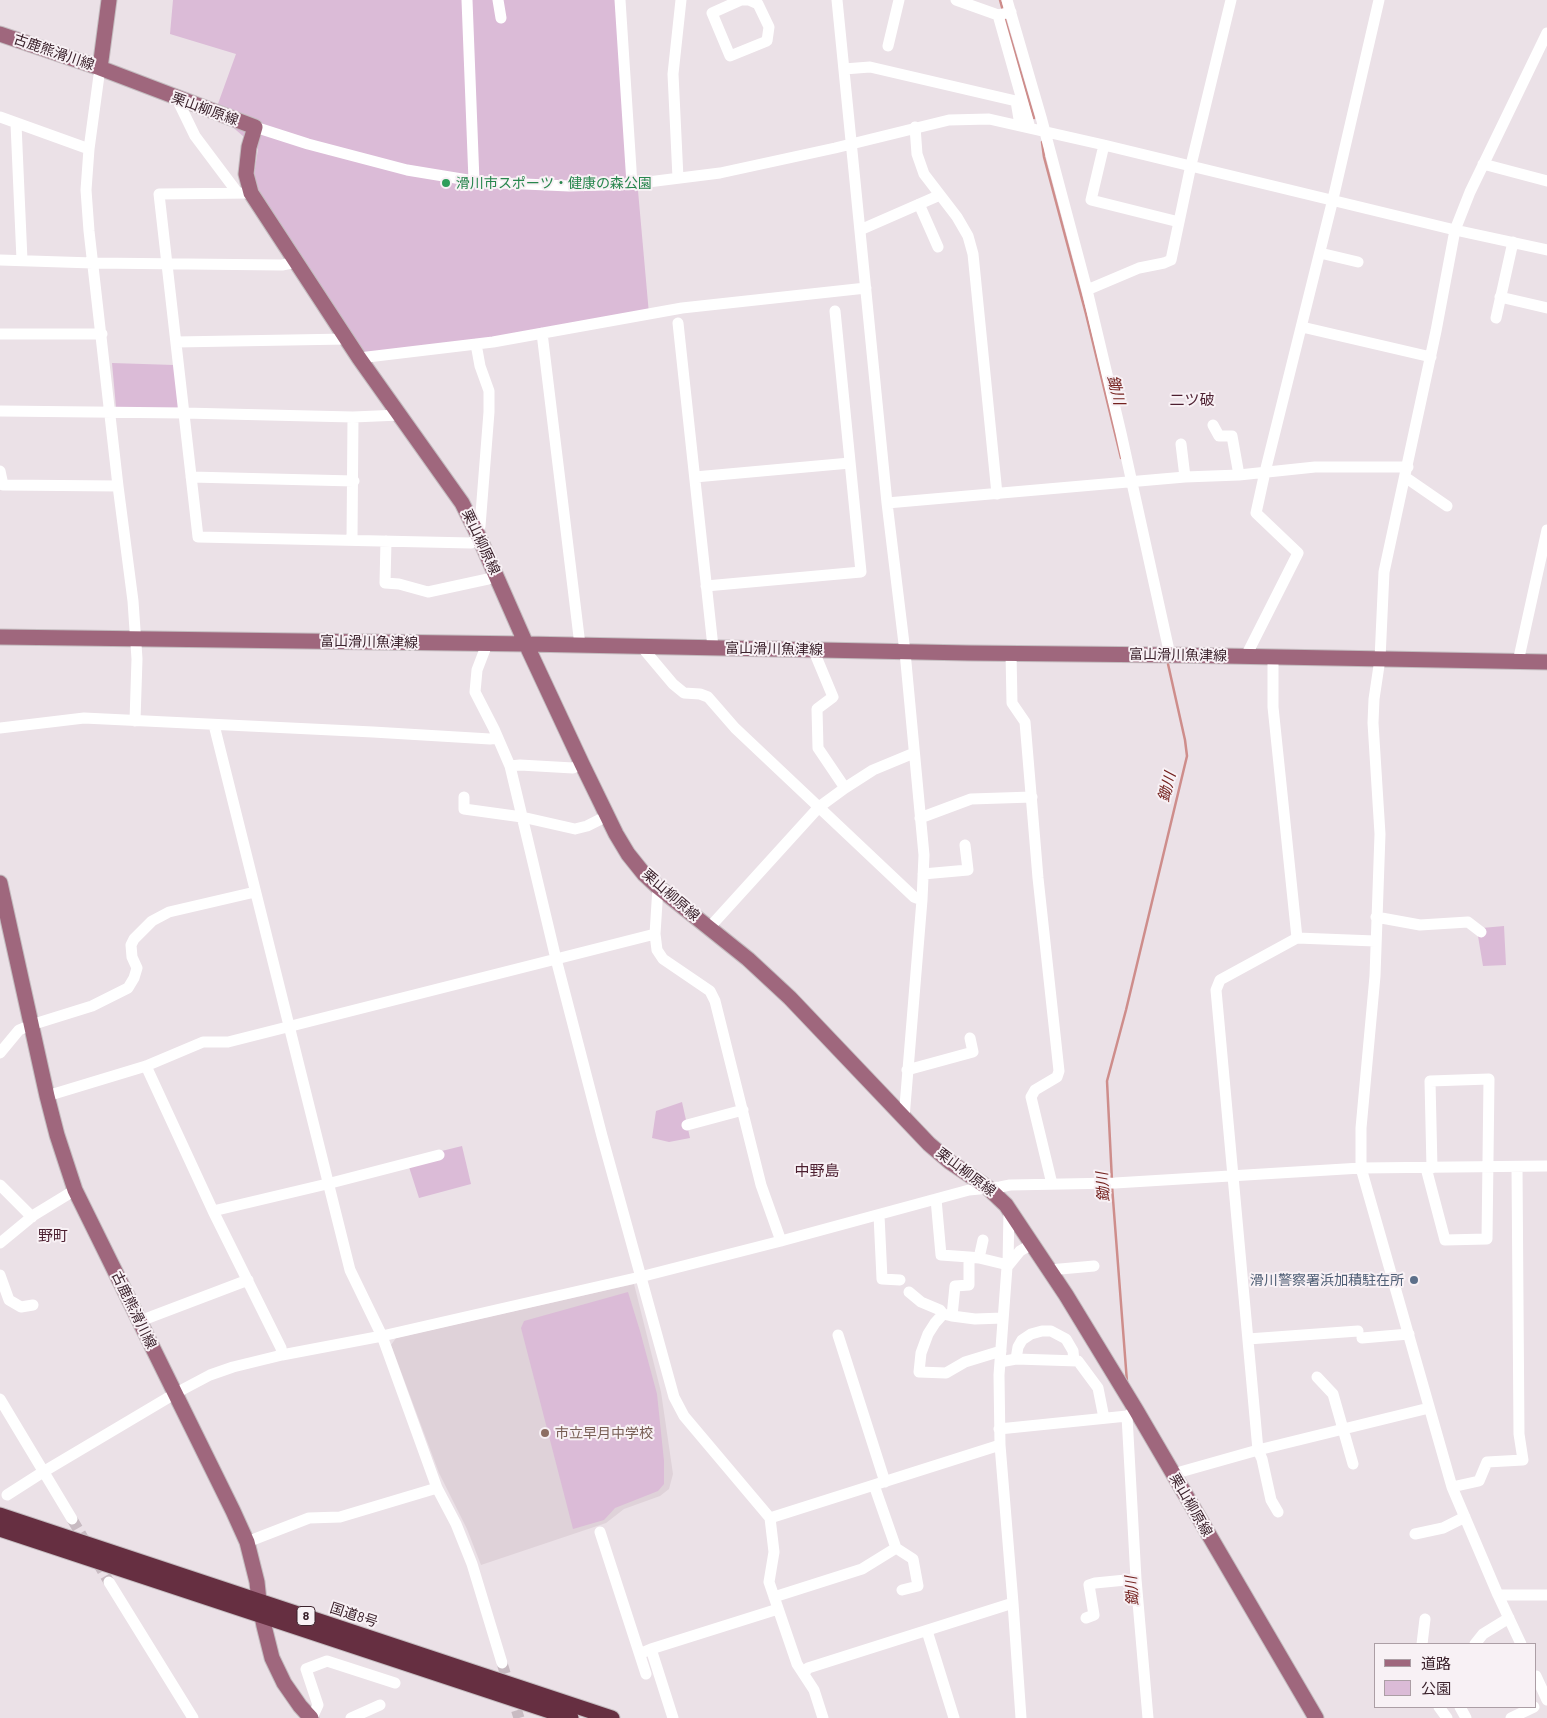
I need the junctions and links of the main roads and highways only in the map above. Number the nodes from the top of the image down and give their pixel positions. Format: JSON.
{"nodes":[{"id":1,"x":108,"y":0,"type":"edge"},
{"id":2,"x":0,"y":34,"type":"edge"},
{"id":3,"x":100,"y":68,"type":"junction"},
{"id":4,"x":0,"y":637,"type":"edge"},
{"id":5,"x":526,"y":644,"type":"junction"},
{"id":6,"x":1547,"y":662,"type":"edge"},
{"id":7,"x":0,"y":883,"type":"edge"},
{"id":8,"x":0,"y":1514,"type":"edge"},
{"id":9,"x":0,"y":1529,"type":"edge"},
{"id":10,"x":260,"y":1609,"type":"junction"},
{"id":11,"x":312,"y":1718,"type":"edge"},
{"id":12,"x":570,"y":1718,"type":"edge"},
{"id":13,"x":612,"y":1718,"type":"edge"},
{"id":14,"x":1316,"y":1718,"type":"edge"}],
"edges":[{"from":1,"to":3,"type":"main road","name":"古鹿熊滑川線"},
{"from":2,"to":3,"type":"main road","name":"古鹿熊滑川線"},
{"from":3,"to":5,"type":"main road","name":"栗山柳原線"},
{"from":4,"to":5,"type":"main road","name":"富山滑川魚津線"},
{"from":5,"to":6,"type":"main road","name":"富山滑川魚津線"},
{"from":5,"to":14,"type":"main road","name":"栗山柳原線"},
{"from":7,"to":10,"type":"main road","name":"古鹿熊滑川線"},
{"from":8,"to":10,"type":"highway","name":"国道8号","number":"8"},
{"from":9,"to":10,"type":"highway","name":"国道8号","number":"8"},
{"from":10,"to":11,"type":"main road","name":"古鹿熊滑川線"},
{"from":10,"to":12,"type":"highway","name":"国道8号","number":"8"},
{"from":10,"to":13,"type":"highway","name":"国道8号","number":"8"}]}
